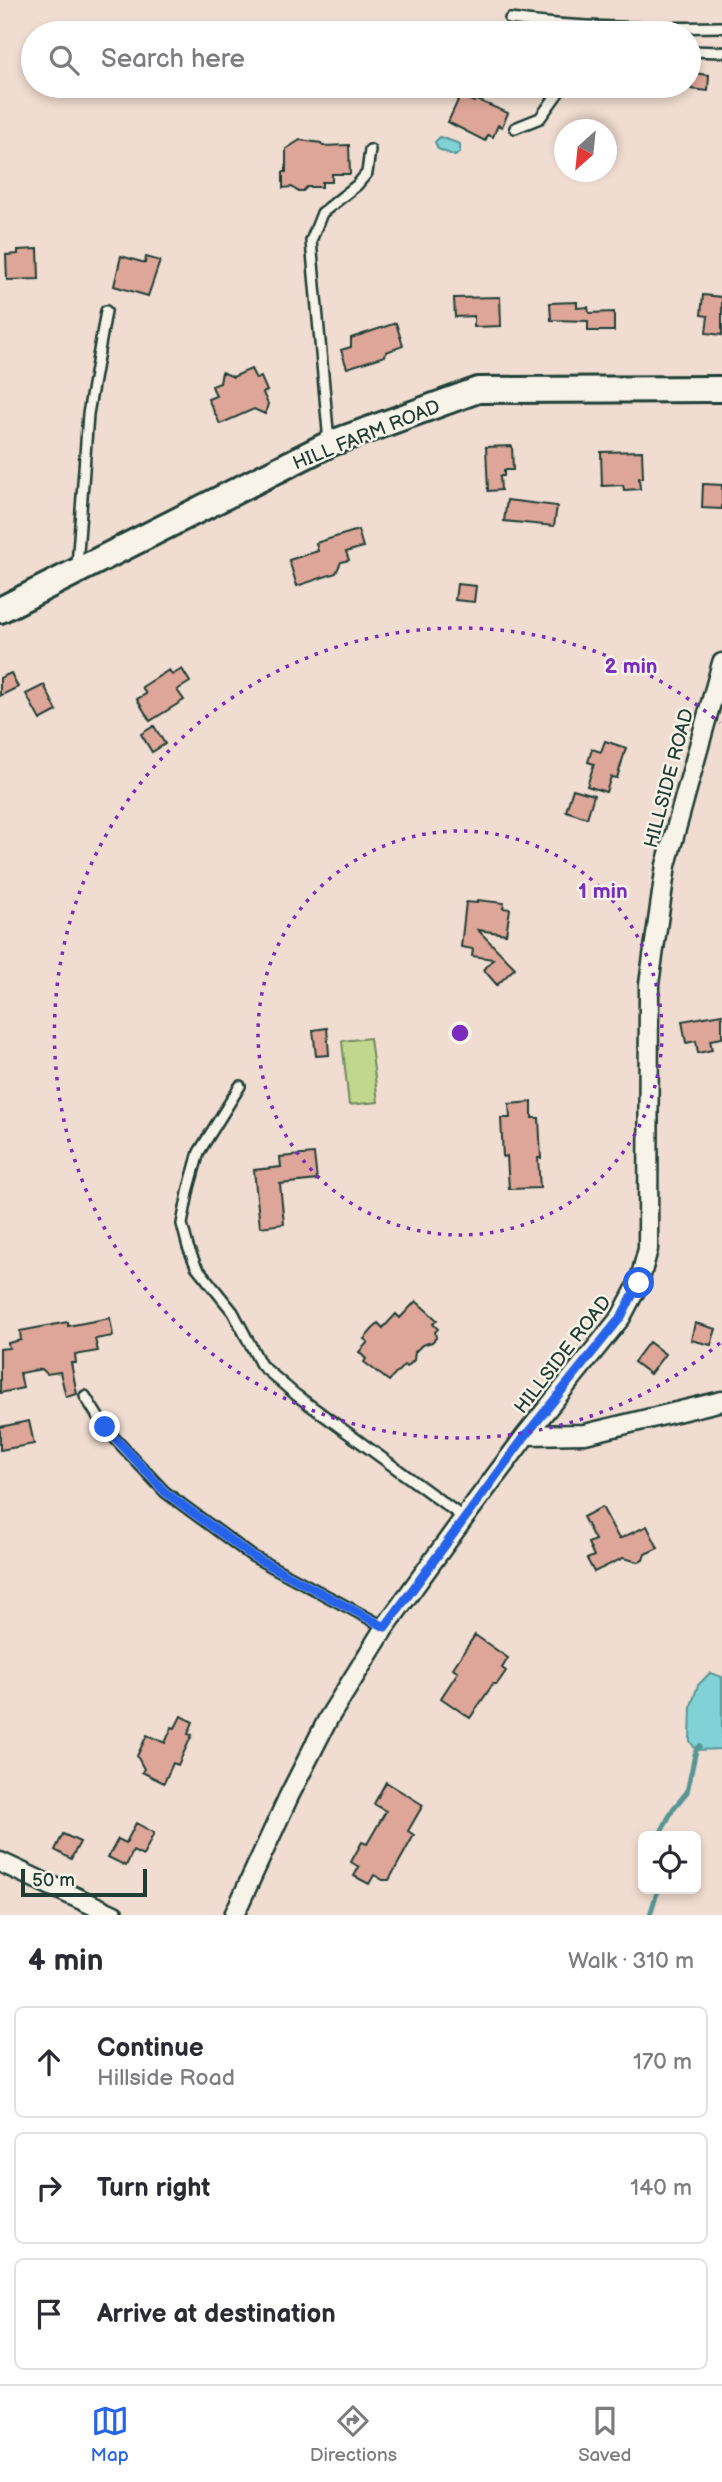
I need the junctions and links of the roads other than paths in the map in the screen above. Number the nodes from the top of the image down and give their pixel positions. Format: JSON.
{"nodes":[{"id":1,"x":510,"y":19,"type":"dead end"},
{"id":2,"x":524,"y":21,"type":"edge"},
{"id":3,"x":701,"y":27,"type":"edge"},
{"id":4,"x":722,"y":27,"type":"edge"},
{"id":5,"x":701,"y":51,"type":"edge"},
{"id":6,"x":722,"y":52,"type":"edge"},
{"id":7,"x":554,"y":98,"type":"edge"},
{"id":8,"x":515,"y":128,"type":"dead end"},
{"id":9,"x":370,"y":150,"type":"dead end"},
{"id":10,"x":106,"y":311,"type":"dead end"},
{"id":11,"x":722,"y":389,"type":"edge"},
{"id":12,"x":329,"y":444,"type":"junction"},
{"id":13,"x":76,"y":571,"type":"junction"},
{"id":14,"x":0,"y":607,"type":"edge"},
{"id":15,"x":720,"y":672,"type":"edge"},
{"id":16,"x":240,"y":1086,"type":"dead end"},
{"id":17,"x":85,"y":1396,"type":"dead end"},
{"id":18,"x":722,"y":1401,"type":"edge"},
{"id":19,"x":526,"y":1435,"type":"junction"},
{"id":20,"x":464,"y":1517,"type":"junction"},
{"id":21,"x":385,"y":1627,"type":"junction"},
{"id":22,"x":0,"y":1862,"type":"edge"},
{"id":23,"x":114,"y":1915,"type":"edge"},
{"id":24,"x":234,"y":1915,"type":"edge"}],
"edges":[{"from":1,"to":2,"type":"lane"},
{"from":3,"to":4,"type":"lane"},
{"from":5,"to":6,"type":"lane"},
{"from":7,"to":8,"type":"lane"},
{"from":9,"to":12,"type":"lane"},
{"from":10,"to":13,"type":"lane"},
{"from":11,"to":12,"type":"main road","name":"HILL FARM ROAD"},
{"from":12,"to":13,"type":"main road","name":"HILL FARM ROAD"},
{"from":13,"to":14,"type":"main road","name":"HILL FARM ROAD"},
{"from":15,"to":19,"type":"street","name":"HILLSIDE ROAD"},
{"from":16,"to":20,"type":"lane"},
{"from":17,"to":21,"type":"lane"},
{"from":18,"to":19,"type":"street"},
{"from":19,"to":20,"type":"street","name":"HILLSIDE ROAD"},
{"from":20,"to":21,"type":"street","name":"HILLSIDE ROAD"},
{"from":21,"to":24,"type":"street","name":"HILLSIDE ROAD"},
{"from":22,"to":23,"type":"street"}]}
